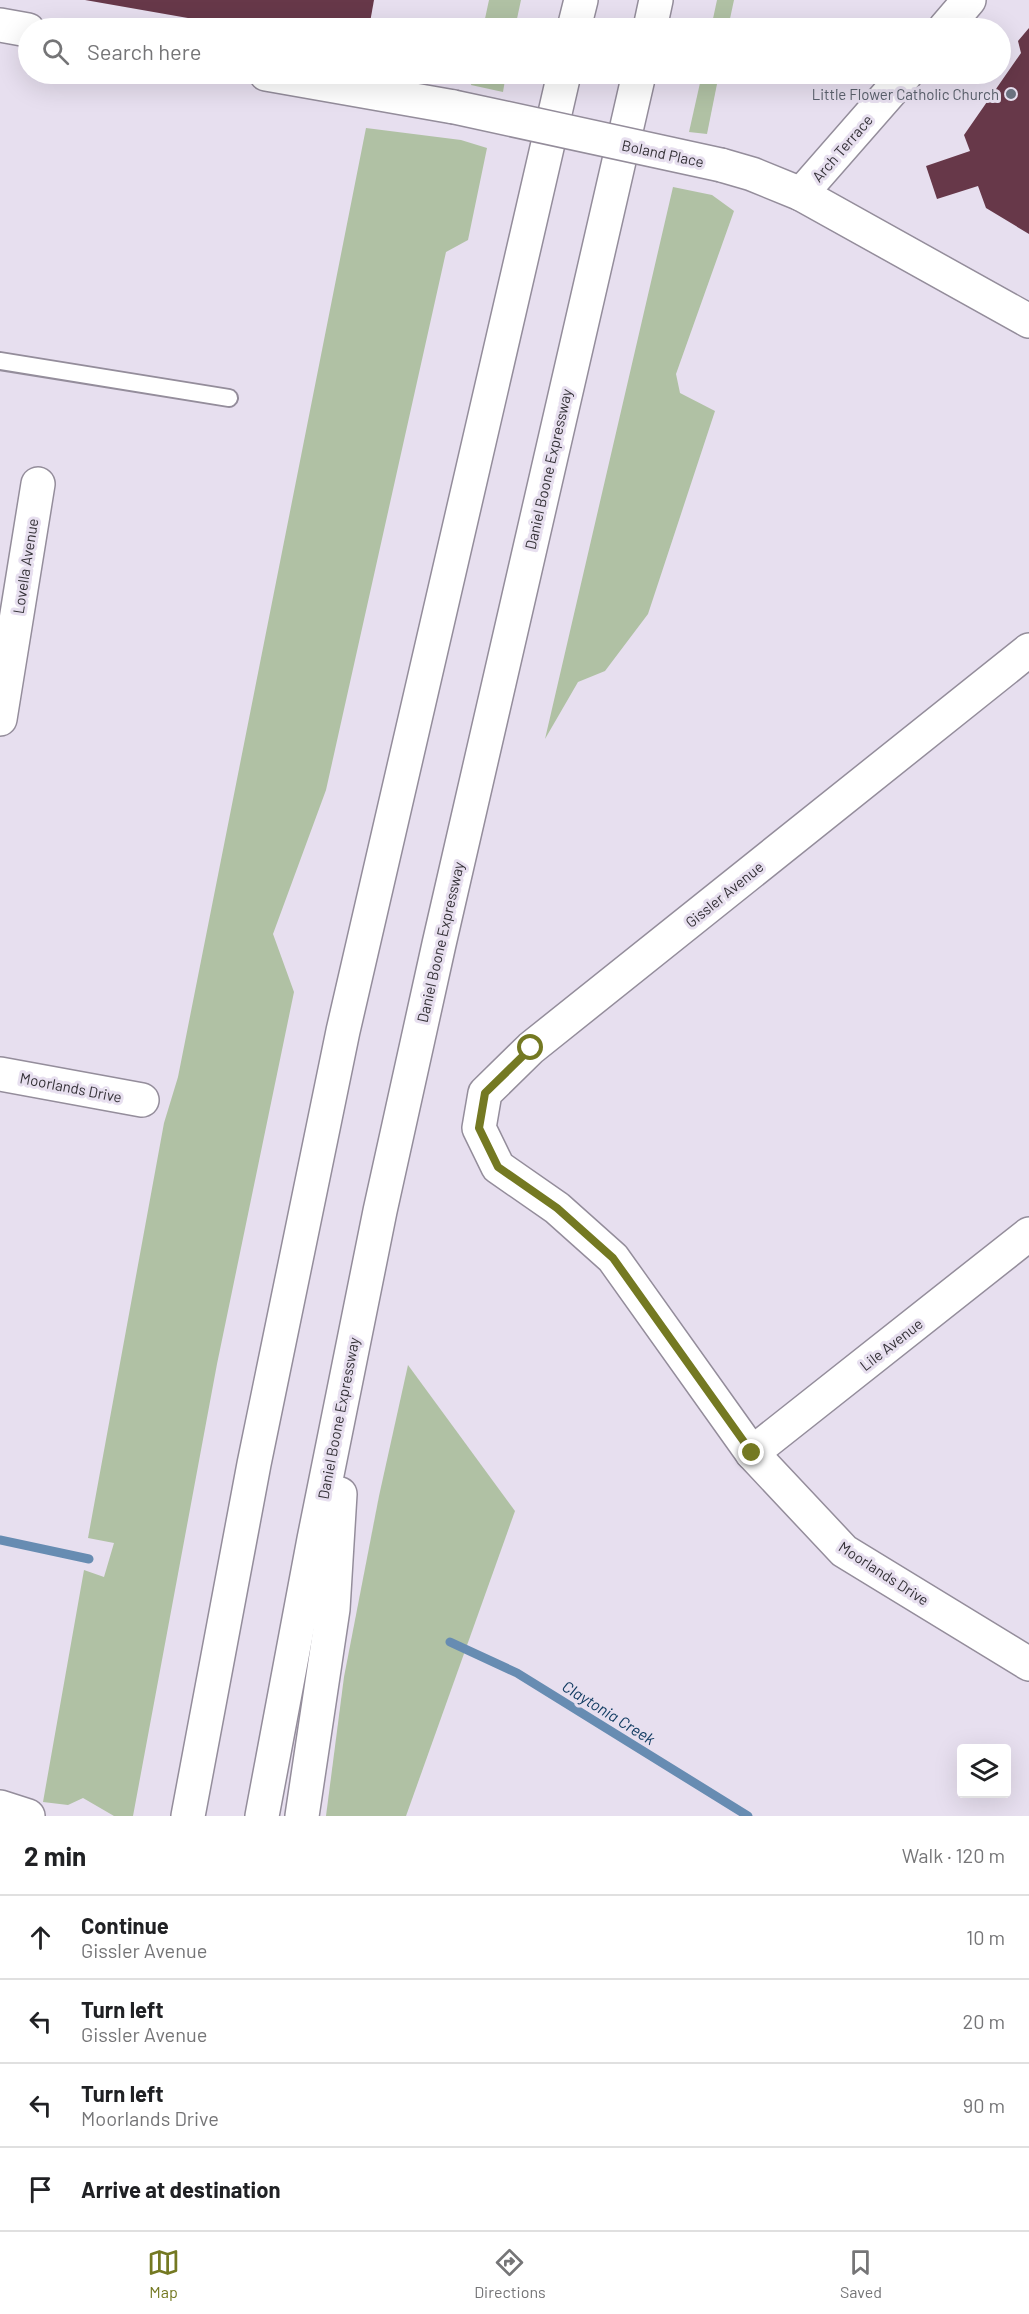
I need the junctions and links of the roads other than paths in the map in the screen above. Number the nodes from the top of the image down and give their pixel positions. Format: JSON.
{"nodes":[{"id":1,"x":581,"y":0,"type":"edge"},
{"id":2,"x":656,"y":0,"type":"edge"},
{"id":3,"x":969,"y":0,"type":"edge"},
{"id":4,"x":576,"y":18,"type":"edge"},
{"id":5,"x":652,"y":18,"type":"edge"},
{"id":6,"x":954,"y":18,"type":"edge"},
{"id":7,"x":0,"y":25,"type":"edge"},
{"id":8,"x":18,"y":28,"type":"edge"},
{"id":9,"x":323,"y":84,"type":"edge"},
{"id":10,"x":562,"y":84,"type":"edge"},
{"id":11,"x":637,"y":84,"type":"edge"},
{"id":12,"x":897,"y":84,"type":"edge"},
{"id":13,"x":801,"y":194,"type":"junction"},
{"id":14,"x":1029,"y":321,"type":"edge"},
{"id":15,"x":0,"y":361,"type":"edge"},
{"id":16,"x":229,"y":398,"type":"dead end"},
{"id":17,"x":38,"y":484,"type":"dead end"},
{"id":18,"x":1029,"y":650,"type":"edge"},
{"id":19,"x":0,"y":719,"type":"edge"},
{"id":20,"x":0,"y":1074,"type":"edge"},
{"id":21,"x":142,"y":1100,"type":"dead end"},
{"id":22,"x":498,"y":1167,"type":"joint"},
{"id":23,"x":1029,"y":1234,"type":"edge"},
{"id":24,"x":348,"y":1366,"type":"junction"},
{"id":25,"x":752,"y":1453,"type":"junction"},
{"id":26,"x":1029,"y":1664,"type":"edge"},
{"id":27,"x":0,"y":1807,"type":"edge"},
{"id":28,"x":28,"y":1816,"type":"edge"},
{"id":29,"x":188,"y":1816,"type":"edge"},
{"id":30,"x":262,"y":1816,"type":"edge"},
{"id":31,"x":302,"y":1816,"type":"edge"}],
"edges":[{"from":1,"to":4,"type":"main road"},
{"from":2,"to":5,"type":"main road"},
{"from":3,"to":6,"type":"main road"},
{"from":7,"to":8,"type":"main road"},
{"from":9,"to":13,"type":"main road","name":"Boland Place","bridge":true},
{"from":10,"to":29,"type":"main road"},
{"from":11,"to":24,"type":"main road","name":"Daniel Boone Expressway"},
{"from":12,"to":13,"type":"main road","name":"Arch Terrace"},
{"from":13,"to":14,"type":"main road","name":"Boland Place"},
{"from":15,"to":16,"type":"lane"},
{"from":17,"to":19,"type":"main road","name":"Lovella Avenue"},
{"from":18,"to":22,"type":"main road","name":"Gissler Avenue"},
{"from":20,"to":21,"type":"main road","name":"Moorlands Drive"},
{"from":22,"to":25,"type":"main road","name":"Moorlands Drive"},
{"from":23,"to":25,"type":"main road","name":"Lile Avenue"},
{"from":24,"to":30,"type":"main road","name":"Daniel Boone Expressway"},
{"from":24,"to":31,"type":"main road"},
{"from":25,"to":26,"type":"main road","name":"Moorlands Drive"},
{"from":27,"to":28,"type":"main road"}]}
